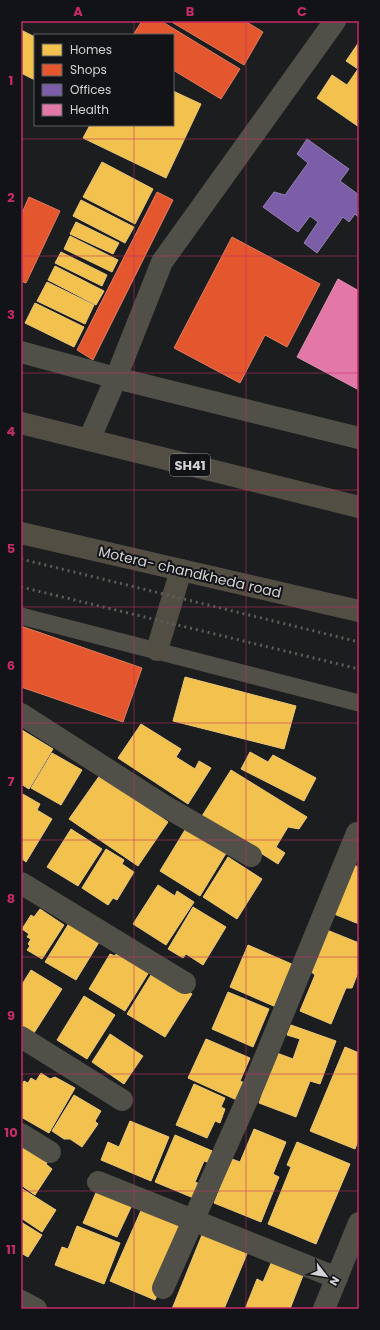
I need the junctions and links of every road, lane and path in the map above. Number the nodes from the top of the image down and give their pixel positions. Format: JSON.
{"nodes":[{"id":1,"x":335,"y":21,"type":"edge"},
{"id":2,"x":21,"y":352,"type":"edge"},
{"id":3,"x":116,"y":378,"type":"junction"},
{"id":4,"x":21,"y":423,"type":"edge"},
{"id":5,"x":359,"y":438,"type":"edge"},
{"id":6,"x":90,"y":440,"type":"junction"},
{"id":7,"x":359,"y":507,"type":"edge"},
{"id":8,"x":21,"y":534,"type":"edge"},
{"id":9,"x":181,"y":570,"type":"junction"},
{"id":10,"x":359,"y":611,"type":"edge"},
{"id":11,"x":21,"y":616,"type":"edge"},
{"id":12,"x":157,"y":650,"type":"junction"},
{"id":13,"x":359,"y":703,"type":"edge"},
{"id":14,"x":21,"y":714,"type":"edge"},
{"id":15,"x":357,"y":833,"type":"dead end"},
{"id":16,"x":251,"y":856,"type":"dead end"},
{"id":17,"x":21,"y":883,"type":"edge"},
{"id":18,"x":185,"y":983,"type":"dead end"},
{"id":19,"x":21,"y":1038,"type":"edge"},
{"id":20,"x":122,"y":1100,"type":"dead end"},
{"id":21,"x":21,"y":1134,"type":"edge"},
{"id":22,"x":50,"y":1152,"type":"dead end"},
{"id":23,"x":98,"y":1182,"type":"dead end"},
{"id":24,"x":193,"y":1220,"type":"junction"},
{"id":25,"x":359,"y":1224,"type":"edge"},
{"id":26,"x":354,"y":1247,"type":"edge"},
{"id":27,"x":337,"y":1278,"type":"junction"},
{"id":28,"x":163,"y":1288,"type":"dead end"},
{"id":29,"x":21,"y":1301,"type":"edge"},
{"id":30,"x":36,"y":1309,"type":"edge"},
{"id":31,"x":324,"y":1309,"type":"edge"}],
"edges":[{"from":1,"to":3,"type":"street"},
{"from":2,"to":3,"type":"street"},
{"from":3,"to":5,"type":"street"},
{"from":3,"to":6,"type":"street"},
{"from":4,"to":6,"type":"main road","number":"SH41"},
{"from":6,"to":7,"type":"main road","number":"SH41"},
{"from":8,"to":9,"type":"main road","name":"Motera- chandkheda road"},
{"from":9,"to":10,"type":"main road","name":"Motera- chandkheda road"},
{"from":9,"to":12,"type":"main road"},
{"from":11,"to":12,"type":"lane"},
{"from":12,"to":13,"type":"lane"},
{"from":14,"to":16,"type":"street"},
{"from":15,"to":24,"type":"street"},
{"from":17,"to":18,"type":"street"},
{"from":19,"to":20,"type":"street"},
{"from":21,"to":22,"type":"street"},
{"from":23,"to":24,"type":"street"},
{"from":24,"to":27,"type":"street"},
{"from":24,"to":28,"type":"street"},
{"from":25,"to":26,"type":"street"},
{"from":26,"to":27,"type":"street"},
{"from":27,"to":31,"type":"street"},
{"from":29,"to":30,"type":"street"}]}
